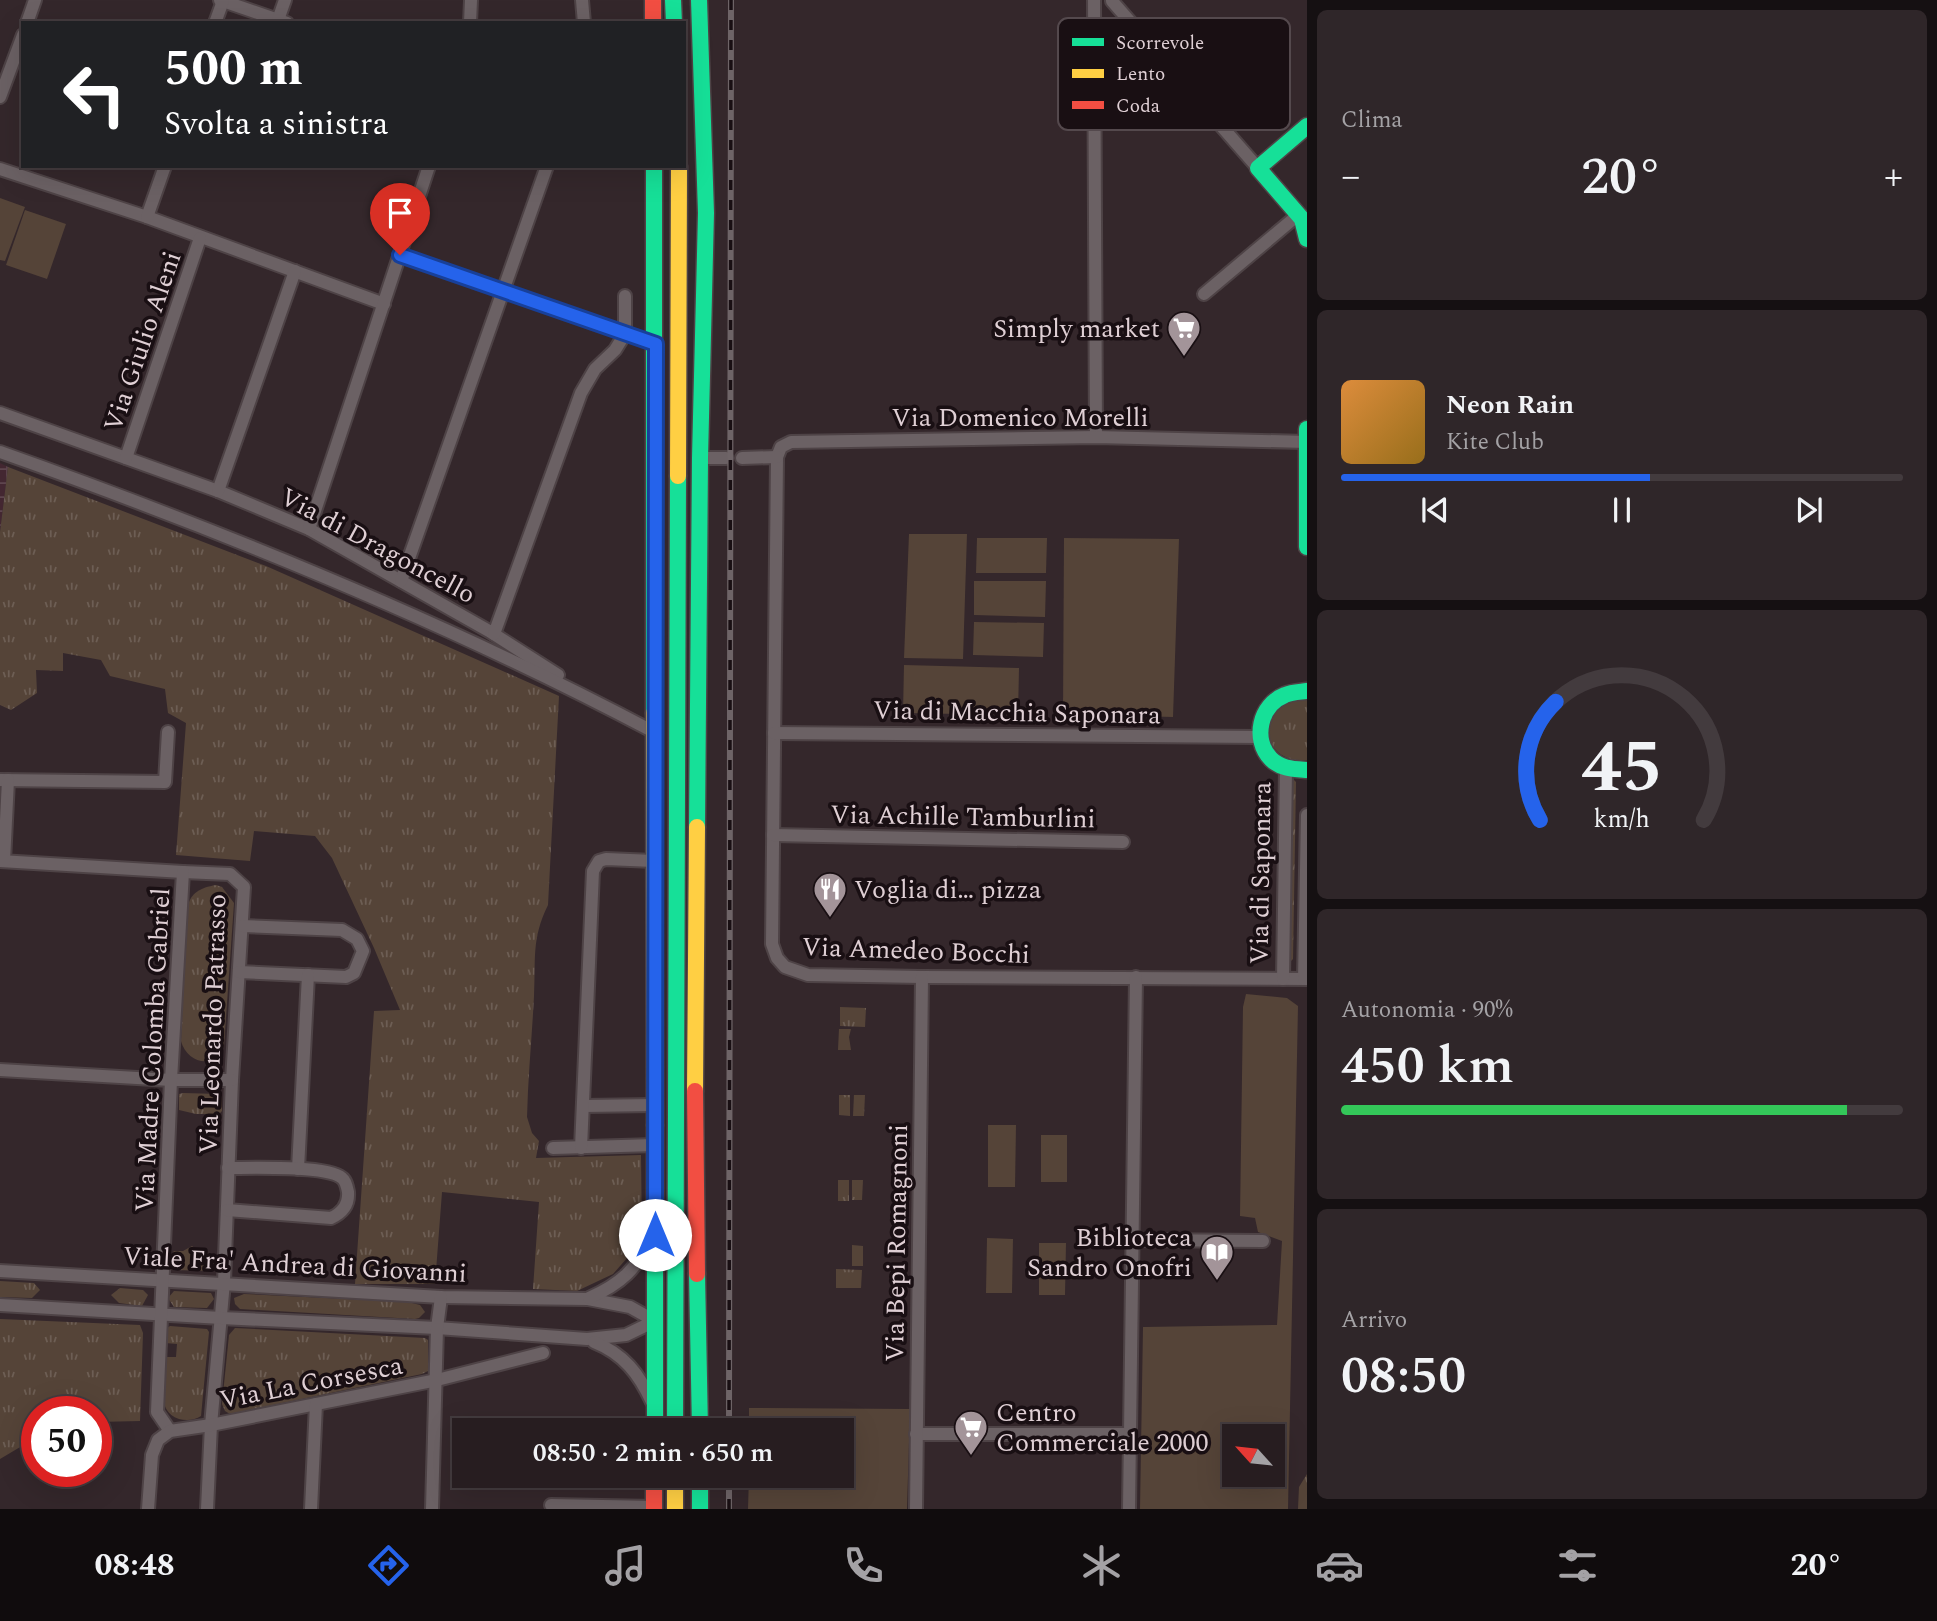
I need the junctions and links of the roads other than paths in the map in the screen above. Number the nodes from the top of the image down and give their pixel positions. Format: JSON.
{"nodes":[{"id":1,"x":36,"y":0,"type":"edge"},
{"id":2,"x":285,"y":0,"type":"edge"},
{"id":3,"x":471,"y":0,"type":"edge"},
{"id":4,"x":582,"y":0,"type":"edge"},
{"id":5,"x":653,"y":0,"type":"edge"},
{"id":6,"x":673,"y":0,"type":"edge"},
{"id":7,"x":683,"y":0,"type":"edge"},
{"id":8,"x":699,"y":0,"type":"edge"},
{"id":9,"x":221,"y":1,"type":"edge"},
{"id":10,"x":1094,"y":1,"type":"edge"},
{"id":11,"x":1113,"y":1,"type":"edge"},
{"id":12,"x":1128,"y":18,"type":"edge"},
{"id":13,"x":28,"y":21,"type":"edge"},
{"id":14,"x":216,"y":21,"type":"edge"},
{"id":15,"x":283,"y":21,"type":"edge"},
{"id":16,"x":470,"y":21,"type":"edge"},
{"id":17,"x":584,"y":21,"type":"edge"},
{"id":18,"x":653,"y":21,"type":"edge"},
{"id":19,"x":674,"y":21,"type":"edge"},
{"id":20,"x":683,"y":21,"type":"edge"},
{"id":21,"x":21,"y":40,"type":"edge"},
{"id":22,"x":0,"y":97,"type":"edge"},
{"id":23,"x":1307,"y":126,"type":"edge"},
{"id":24,"x":1095,"y":130,"type":"edge"},
{"id":25,"x":1225,"y":130,"type":"edge"},
{"id":26,"x":164,"y":168,"type":"edge"},
{"id":27,"x":428,"y":168,"type":"edge"},
{"id":28,"x":546,"y":168,"type":"edge"},
{"id":29,"x":654,"y":168,"type":"edge"},
{"id":30,"x":679,"y":168,"type":"edge"},
{"id":31,"x":1258,"y":168,"type":"junction"},
{"id":32,"x":0,"y":169,"type":"edge"},
{"id":33,"x":146,"y":217,"type":"junction"},
{"id":34,"x":1303,"y":217,"type":"edge"},
{"id":35,"x":200,"y":238,"type":"junction"},
{"id":36,"x":1307,"y":239,"type":"edge"},
{"id":37,"x":400,"y":255,"type":"junction"},
{"id":38,"x":295,"y":271,"type":"junction"},
{"id":39,"x":503,"y":293,"type":"junction"},
{"id":40,"x":1204,"y":294,"type":"dead end"},
{"id":41,"x":625,"y":296,"type":"dead end"},
{"id":42,"x":384,"y":304,"type":"junction"},
{"id":43,"x":625,"y":334,"type":"junction"},
{"id":44,"x":656,"y":344,"type":"junction"},
{"id":45,"x":0,"y":413,"type":"edge"},
{"id":46,"x":1307,"y":429,"type":"edge"},
{"id":47,"x":1096,"y":437,"type":"junction"},
{"id":48,"x":1307,"y":442,"type":"edge"},
{"id":49,"x":0,"y":452,"type":"edge"},
{"id":50,"x":777,"y":457,"type":"junction"},
{"id":51,"x":126,"y":458,"type":"junction"},
{"id":52,"x":699,"y":458,"type":"junction"},
{"id":53,"x":726,"y":458,"type":"dead end"},
{"id":54,"x":742,"y":458,"type":"dead end"},
{"id":55,"x":218,"y":491,"type":"junction"},
{"id":56,"x":309,"y":529,"type":"junction"},
{"id":57,"x":1307,"y":547,"type":"edge"},
{"id":58,"x":401,"y":581,"type":"junction"},
{"id":59,"x":494,"y":634,"type":"junction"},
{"id":60,"x":1307,"y":691,"type":"edge"},
{"id":61,"x":602,"y":704,"type":"junction"},
{"id":62,"x":168,"y":732,"type":"dead end"},
{"id":63,"x":654,"y":732,"type":"junction"},
{"id":64,"x":774,"y":733,"type":"junction"},
{"id":65,"x":1260,"y":737,"type":"junction"},
{"id":66,"x":1286,"y":768,"type":"junction"},
{"id":67,"x":1307,"y":770,"type":"edge"},
{"id":68,"x":4,"y":780,"type":"edge"},
{"id":69,"x":1307,"y":815,"type":"edge"},
{"id":70,"x":773,"y":835,"type":"junction"},
{"id":71,"x":1123,"y":842,"type":"dead end"},
{"id":72,"x":2,"y":861,"type":"edge"},
{"id":73,"x":654,"y":861,"type":"junction"},
{"id":74,"x":183,"y":872,"type":"junction"},
{"id":75,"x":243,"y":926,"type":"junction"},
{"id":76,"x":239,"y":972,"type":"junction"},
{"id":77,"x":308,"y":975,"type":"junction"},
{"id":78,"x":922,"y":977,"type":"junction"},
{"id":79,"x":1136,"y":977,"type":"junction"},
{"id":80,"x":1283,"y":979,"type":"junction"},
{"id":81,"x":1305,"y":979,"type":"edge"},
{"id":82,"x":0,"y":1070,"type":"edge"},
{"id":83,"x":171,"y":1080,"type":"junction"},
{"id":84,"x":232,"y":1080,"type":"junction"},
{"id":85,"x":655,"y":1105,"type":"junction"},
{"id":86,"x":583,"y":1106,"type":"junction"},
{"id":87,"x":655,"y":1145,"type":"junction"},
{"id":88,"x":553,"y":1148,"type":"dead end"},
{"id":89,"x":581,"y":1148,"type":"junction"},
{"id":90,"x":228,"y":1167,"type":"junction"},
{"id":91,"x":298,"y":1169,"type":"junction"},
{"id":92,"x":226,"y":1210,"type":"junction"},
{"id":93,"x":655,"y":1235,"type":"junction"},
{"id":94,"x":1134,"y":1240,"type":"junction"},
{"id":95,"x":1263,"y":1241,"type":"dead end"},
{"id":96,"x":0,"y":1271,"type":"edge"},
{"id":97,"x":164,"y":1280,"type":"junction"},
{"id":98,"x":224,"y":1283,"type":"junction"},
{"id":99,"x":441,"y":1297,"type":"junction"},
{"id":100,"x":588,"y":1299,"type":"junction"},
{"id":101,"x":0,"y":1305,"type":"edge"},
{"id":102,"x":162,"y":1314,"type":"junction"},
{"id":103,"x":221,"y":1318,"type":"junction"},
{"id":104,"x":655,"y":1321,"type":"junction"},
{"id":105,"x":438,"y":1328,"type":"junction"},
{"id":106,"x":587,"y":1339,"type":"junction"},
{"id":107,"x":543,"y":1353,"type":"dead end"},
{"id":108,"x":437,"y":1380,"type":"junction"},
{"id":109,"x":316,"y":1404,"type":"junction"},
{"id":110,"x":655,"y":1409,"type":"junction"},
{"id":111,"x":655,"y":1418,"type":"edge"},
{"id":112,"x":675,"y":1418,"type":"edge"},
{"id":113,"x":700,"y":1418,"type":"edge"},
{"id":114,"x":211,"y":1425,"type":"junction"},
{"id":115,"x":170,"y":1431,"type":"junction"},
{"id":116,"x":916,"y":1434,"type":"junction"},
{"id":117,"x":1130,"y":1434,"type":"junction"},
{"id":118,"x":654,"y":1488,"type":"edge"},
{"id":119,"x":675,"y":1488,"type":"edge"},
{"id":120,"x":700,"y":1488,"type":"edge"},
{"id":121,"x":551,"y":1505,"type":"dead end"},
{"id":122,"x":621,"y":1508,"type":"edge"},
{"id":123,"x":654,"y":1508,"type":"edge"},
{"id":124,"x":148,"y":1509,"type":"edge"},
{"id":125,"x":207,"y":1509,"type":"edge"},
{"id":126,"x":311,"y":1509,"type":"edge"},
{"id":127,"x":432,"y":1509,"type":"edge"},
{"id":128,"x":674,"y":1509,"type":"edge"},
{"id":129,"x":700,"y":1509,"type":"edge"},
{"id":130,"x":916,"y":1509,"type":"edge"},
{"id":131,"x":1129,"y":1509,"type":"edge"}],
"edges":[{"from":1,"to":13,"type":"street"},
{"from":2,"to":15,"type":"street"},
{"from":3,"to":16,"type":"street"},
{"from":4,"to":17,"type":"street"},
{"from":5,"to":18,"type":"main road"},
{"from":6,"to":19,"type":"main road"},
{"from":7,"to":20,"type":"main road"},
{"from":8,"to":52,"type":"main road"},
{"from":9,"to":14,"type":"street"},
{"from":9,"to":15,"type":"street"},
{"from":10,"to":11,"type":"street"},
{"from":11,"to":12,"type":"street"},
{"from":21,"to":22,"type":"street"},
{"from":23,"to":31,"type":"main road"},
{"from":24,"to":47,"type":"street"},
{"from":25,"to":31,"type":"street"},
{"from":26,"to":33,"type":"street"},
{"from":27,"to":37,"type":"street"},
{"from":28,"to":39,"type":"street"},
{"from":29,"to":44,"type":"main road"},
{"from":30,"to":112,"type":"main road"},
{"from":31,"to":34,"type":"main road"},
{"from":32,"to":33,"type":"street"},
{"from":33,"to":35,"type":"street"},
{"from":34,"to":36,"type":"main road"},
{"from":34,"to":40,"type":"street"},
{"from":35,"to":38,"type":"street"},
{"from":35,"to":51,"type":"street","name":"Via Giulio Aleni"},
{"from":37,"to":39,"type":"street"},
{"from":37,"to":42,"type":"street"},
{"from":38,"to":42,"type":"street"},
{"from":38,"to":55,"type":"street"},
{"from":39,"to":43,"type":"street"},
{"from":39,"to":58,"type":"street"},
{"from":41,"to":43,"type":"street"},
{"from":42,"to":56,"type":"street"},
{"from":43,"to":44,"type":"street"},
{"from":43,"to":59,"type":"street"},
{"from":44,"to":63,"type":"main road"},
{"from":45,"to":51,"type":"street","name":"Via di Dragoncello"},
{"from":46,"to":48,"type":"main road"},
{"from":47,"to":48,"type":"street","name":"Via Domenico Morelli"},
{"from":47,"to":50,"type":"street","name":"Via Domenico Morelli"},
{"from":48,"to":57,"type":"main road"},
{"from":49,"to":61,"type":"street","name":"Via di Dragoncello"},
{"from":50,"to":54,"type":"street","name":"Via Domenico Morelli"},
{"from":50,"to":64,"type":"street","name":"Via Amedeo Bocchi"},
{"from":51,"to":55,"type":"street","name":"Via di Dragoncello"},
{"from":52,"to":53,"type":"street"},
{"from":52,"to":113,"type":"main road"},
{"from":55,"to":56,"type":"street","name":"Via di Dragoncello"},
{"from":56,"to":58,"type":"street","name":"Via di Dragoncello"},
{"from":58,"to":59,"type":"street","name":"Via di Dragoncello"},
{"from":59,"to":61,"type":"street","name":"Via di Dragoncello"},
{"from":60,"to":65,"type":"main road"},
{"from":61,"to":63,"type":"street","name":"Via di Dragoncello"},
{"from":62,"to":68,"type":"street","name":"Via Leonardo Patrasso"},
{"from":63,"to":73,"type":"main road"},
{"from":64,"to":65,"type":"street","name":"Via di Macchia Saponara"},
{"from":64,"to":70,"type":"street","name":"Via Amedeo Bocchi"},
{"from":65,"to":66,"type":"main road"},
{"from":66,"to":67,"type":"main road"},
{"from":66,"to":80,"type":"street","name":"Via di Saponara"},
{"from":68,"to":72,"type":"street","name":"Via Leonardo Patrasso"},
{"from":69,"to":81,"type":"street","name":"Via di Saponara"},
{"from":70,"to":71,"type":"street","name":"Via Achille Tamburlini"},
{"from":70,"to":78,"type":"street","name":"Via Amedeo Bocchi"},
{"from":72,"to":74,"type":"street","name":"Via Leonardo Patrasso"},
{"from":73,"to":85,"type":"main road"},
{"from":73,"to":86,"type":"street"},
{"from":74,"to":75,"type":"street","name":"Via Leonardo Patrasso"},
{"from":74,"to":83,"type":"street","name":"Via Madre Colomba Gabriel"},
{"from":75,"to":76,"type":"street","name":"Via Leonardo Patrasso"},
{"from":75,"to":77,"type":"street"},
{"from":76,"to":77,"type":"street"},
{"from":76,"to":84,"type":"street","name":"Via Leonardo Patrasso"},
{"from":77,"to":91,"type":"street"},
{"from":78,"to":79,"type":"street","name":"Via Amedeo Bocchi"},
{"from":78,"to":116,"type":"street","name":"Via Bepi Romagnoni"},
{"from":79,"to":80,"type":"street","name":"Via Amedeo Bocchi"},
{"from":79,"to":94,"type":"street"},
{"from":80,"to":81,"type":"street","name":"Via Amedeo Bocchi"},
{"from":82,"to":83,"type":"street"},
{"from":83,"to":84,"type":"street"},
{"from":83,"to":97,"type":"street","name":"Via Madre Colomba Gabriel"},
{"from":84,"to":90,"type":"street","name":"Via Leonardo Patrasso"},
{"from":85,"to":86,"type":"street"},
{"from":85,"to":87,"type":"main road"},
{"from":86,"to":89,"type":"street"},
{"from":87,"to":89,"type":"street"},
{"from":87,"to":93,"type":"main road"},
{"from":88,"to":89,"type":"street"},
{"from":90,"to":91,"type":"street"},
{"from":90,"to":92,"type":"street","name":"Via Leonardo Patrasso"},
{"from":91,"to":92,"type":"street"},
{"from":92,"to":98,"type":"street","name":"Via Leonardo Patrasso"},
{"from":93,"to":100,"type":"street","name":"Viale Fra' Andrea di Giovanni"},
{"from":93,"to":104,"type":"main road"},
{"from":94,"to":95,"type":"street"},
{"from":94,"to":117,"type":"street"},
{"from":96,"to":97,"type":"street","name":"Viale Fra' Andrea di Giovanni"},
{"from":97,"to":98,"type":"street","name":"Viale Fra' Andrea di Giovanni"},
{"from":97,"to":102,"type":"street","name":"Via Madre Colomba Gabriel"},
{"from":98,"to":99,"type":"street","name":"Viale Fra' Andrea di Giovanni"},
{"from":98,"to":103,"type":"street","name":"Via Leonardo Patrasso"},
{"from":99,"to":100,"type":"street","name":"Viale Fra' Andrea di Giovanni"},
{"from":99,"to":105,"type":"street"},
{"from":100,"to":104,"type":"street","name":"Viale Fra' Andrea di Giovanni"},
{"from":101,"to":102,"type":"street"},
{"from":102,"to":103,"type":"street"},
{"from":102,"to":115,"type":"street","name":"Via Madre Colomba Gabriel"},
{"from":103,"to":105,"type":"street"},
{"from":103,"to":114,"type":"street","name":"Via Leonardo Patrasso"},
{"from":104,"to":106,"type":"street"},
{"from":104,"to":110,"type":"main road"},
{"from":105,"to":106,"type":"street"},
{"from":105,"to":108,"type":"street"},
{"from":106,"to":110,"type":"street"},
{"from":107,"to":108,"type":"street","name":"Via La Corsesca"},
{"from":108,"to":109,"type":"street","name":"Via La Corsesca"},
{"from":108,"to":127,"type":"street"},
{"from":109,"to":114,"type":"street","name":"Via La Corsesca"},
{"from":109,"to":126,"type":"street"},
{"from":110,"to":111,"type":"main road"},
{"from":114,"to":115,"type":"street","name":"Via La Corsesca"},
{"from":114,"to":125,"type":"street","name":"Via Leonardo Patrasso"},
{"from":115,"to":124,"type":"street"},
{"from":116,"to":117,"type":"street"},
{"from":116,"to":130,"type":"street","name":"Via Bepi Romagnoni"},
{"from":117,"to":131,"type":"street"},
{"from":118,"to":123,"type":"main road"},
{"from":119,"to":128,"type":"main road"},
{"from":120,"to":129,"type":"main road"},
{"from":121,"to":122,"type":"street"},
{"from":122,"to":123,"type":"street"}]}
